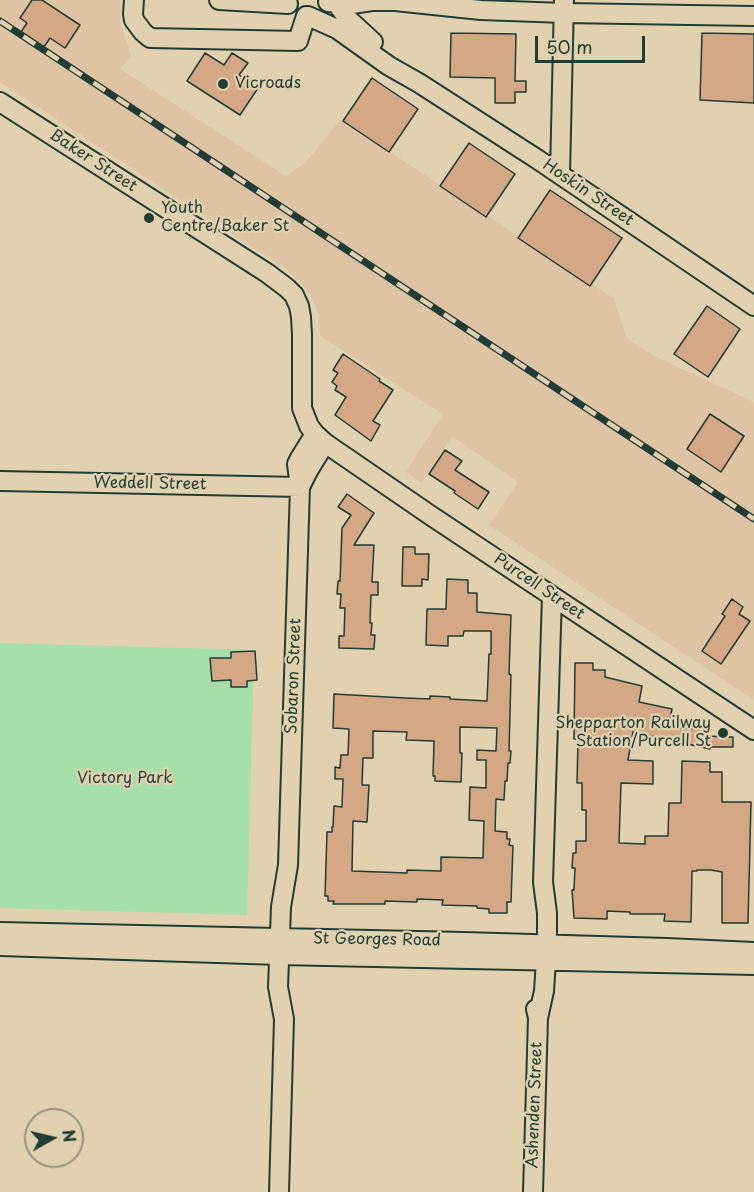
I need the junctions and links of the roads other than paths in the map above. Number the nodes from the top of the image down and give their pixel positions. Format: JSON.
{"nodes":[{"id":1,"x":134,"y":0,"type":"edge"},
{"id":2,"x":219,"y":0,"type":"edge"},
{"id":3,"x":331,"y":1,"type":"edge"},
{"id":4,"x":287,"y":2,"type":"edge"},
{"id":5,"x":564,"y":7,"type":"edge"},
{"id":6,"x":307,"y":16,"type":"junction"},
{"id":7,"x":754,"y":16,"type":"edge"},
{"id":8,"x":419,"y":83,"type":"junction"},
{"id":9,"x":0,"y":102,"type":"edge"},
{"id":10,"x":560,"y":174,"type":"junction"},
{"id":11,"x":754,"y":306,"type":"edge"},
{"id":12,"x":320,"y":439,"type":"junction"},
{"id":13,"x":0,"y":481,"type":"edge"},
{"id":14,"x":300,"y":488,"type":"junction"},
{"id":15,"x":552,"y":596,"type":"junction"},
{"id":16,"x":754,"y":730,"type":"edge"},
{"id":17,"x":0,"y":932,"type":"edge"},
{"id":18,"x":28,"y":940,"type":"junction"},
{"id":19,"x":0,"y":946,"type":"edge"},
{"id":20,"x":286,"y":946,"type":"junction"},
{"id":21,"x":541,"y":952,"type":"junction"},
{"id":22,"x":754,"y":952,"type":"edge"},
{"id":23,"x":708,"y":957,"type":"junction"},
{"id":24,"x":754,"y":965,"type":"edge"},
{"id":25,"x":279,"y":1192,"type":"edge"},
{"id":26,"x":532,"y":1192,"type":"edge"}],
"edges":[{"from":1,"to":6,"type":"street"},
{"from":2,"to":4,"type":"street"},
{"from":3,"to":5,"type":"street"},
{"from":3,"to":6,"type":"street"},
{"from":3,"to":8,"type":"street","name":"Hoskin Street"},
{"from":4,"to":6,"type":"street","name":"Hoskin Street"},
{"from":5,"to":7,"type":"street"},
{"from":5,"to":10,"type":"street"},
{"from":6,"to":8,"type":"street","name":"Hoskin Street"},
{"from":8,"to":10,"type":"street","name":"Hoskin Street"},
{"from":9,"to":12,"type":"street","name":"Baker Street"},
{"from":10,"to":11,"type":"street","name":"Hoskin Street"},
{"from":12,"to":14,"type":"street","name":"Sobaron Street"},
{"from":12,"to":15,"type":"street","name":"Purcell Street"},
{"from":13,"to":14,"type":"street","name":"Weddell Street"},
{"from":14,"to":20,"type":"street","name":"Sobaron Street"},
{"from":15,"to":16,"type":"street","name":"Purcell Street"},
{"from":15,"to":21,"type":"street","name":"Ashenden Street"},
{"from":17,"to":18,"type":"street","name":"St Georges Road"},
{"from":18,"to":19,"type":"street","name":"St Georges Road"},
{"from":18,"to":20,"type":"street","name":"St Georges Road"},
{"from":20,"to":21,"type":"street","name":"St Georges Road"},
{"from":20,"to":25,"type":"street","name":"Sobaron Street"},
{"from":21,"to":23,"type":"street","name":"St Georges Road"},
{"from":21,"to":26,"type":"street","name":"Ashenden Street"},
{"from":22,"to":23,"type":"street","name":"St Georges Road"},
{"from":23,"to":24,"type":"street","name":"St Georges Road"}]}
